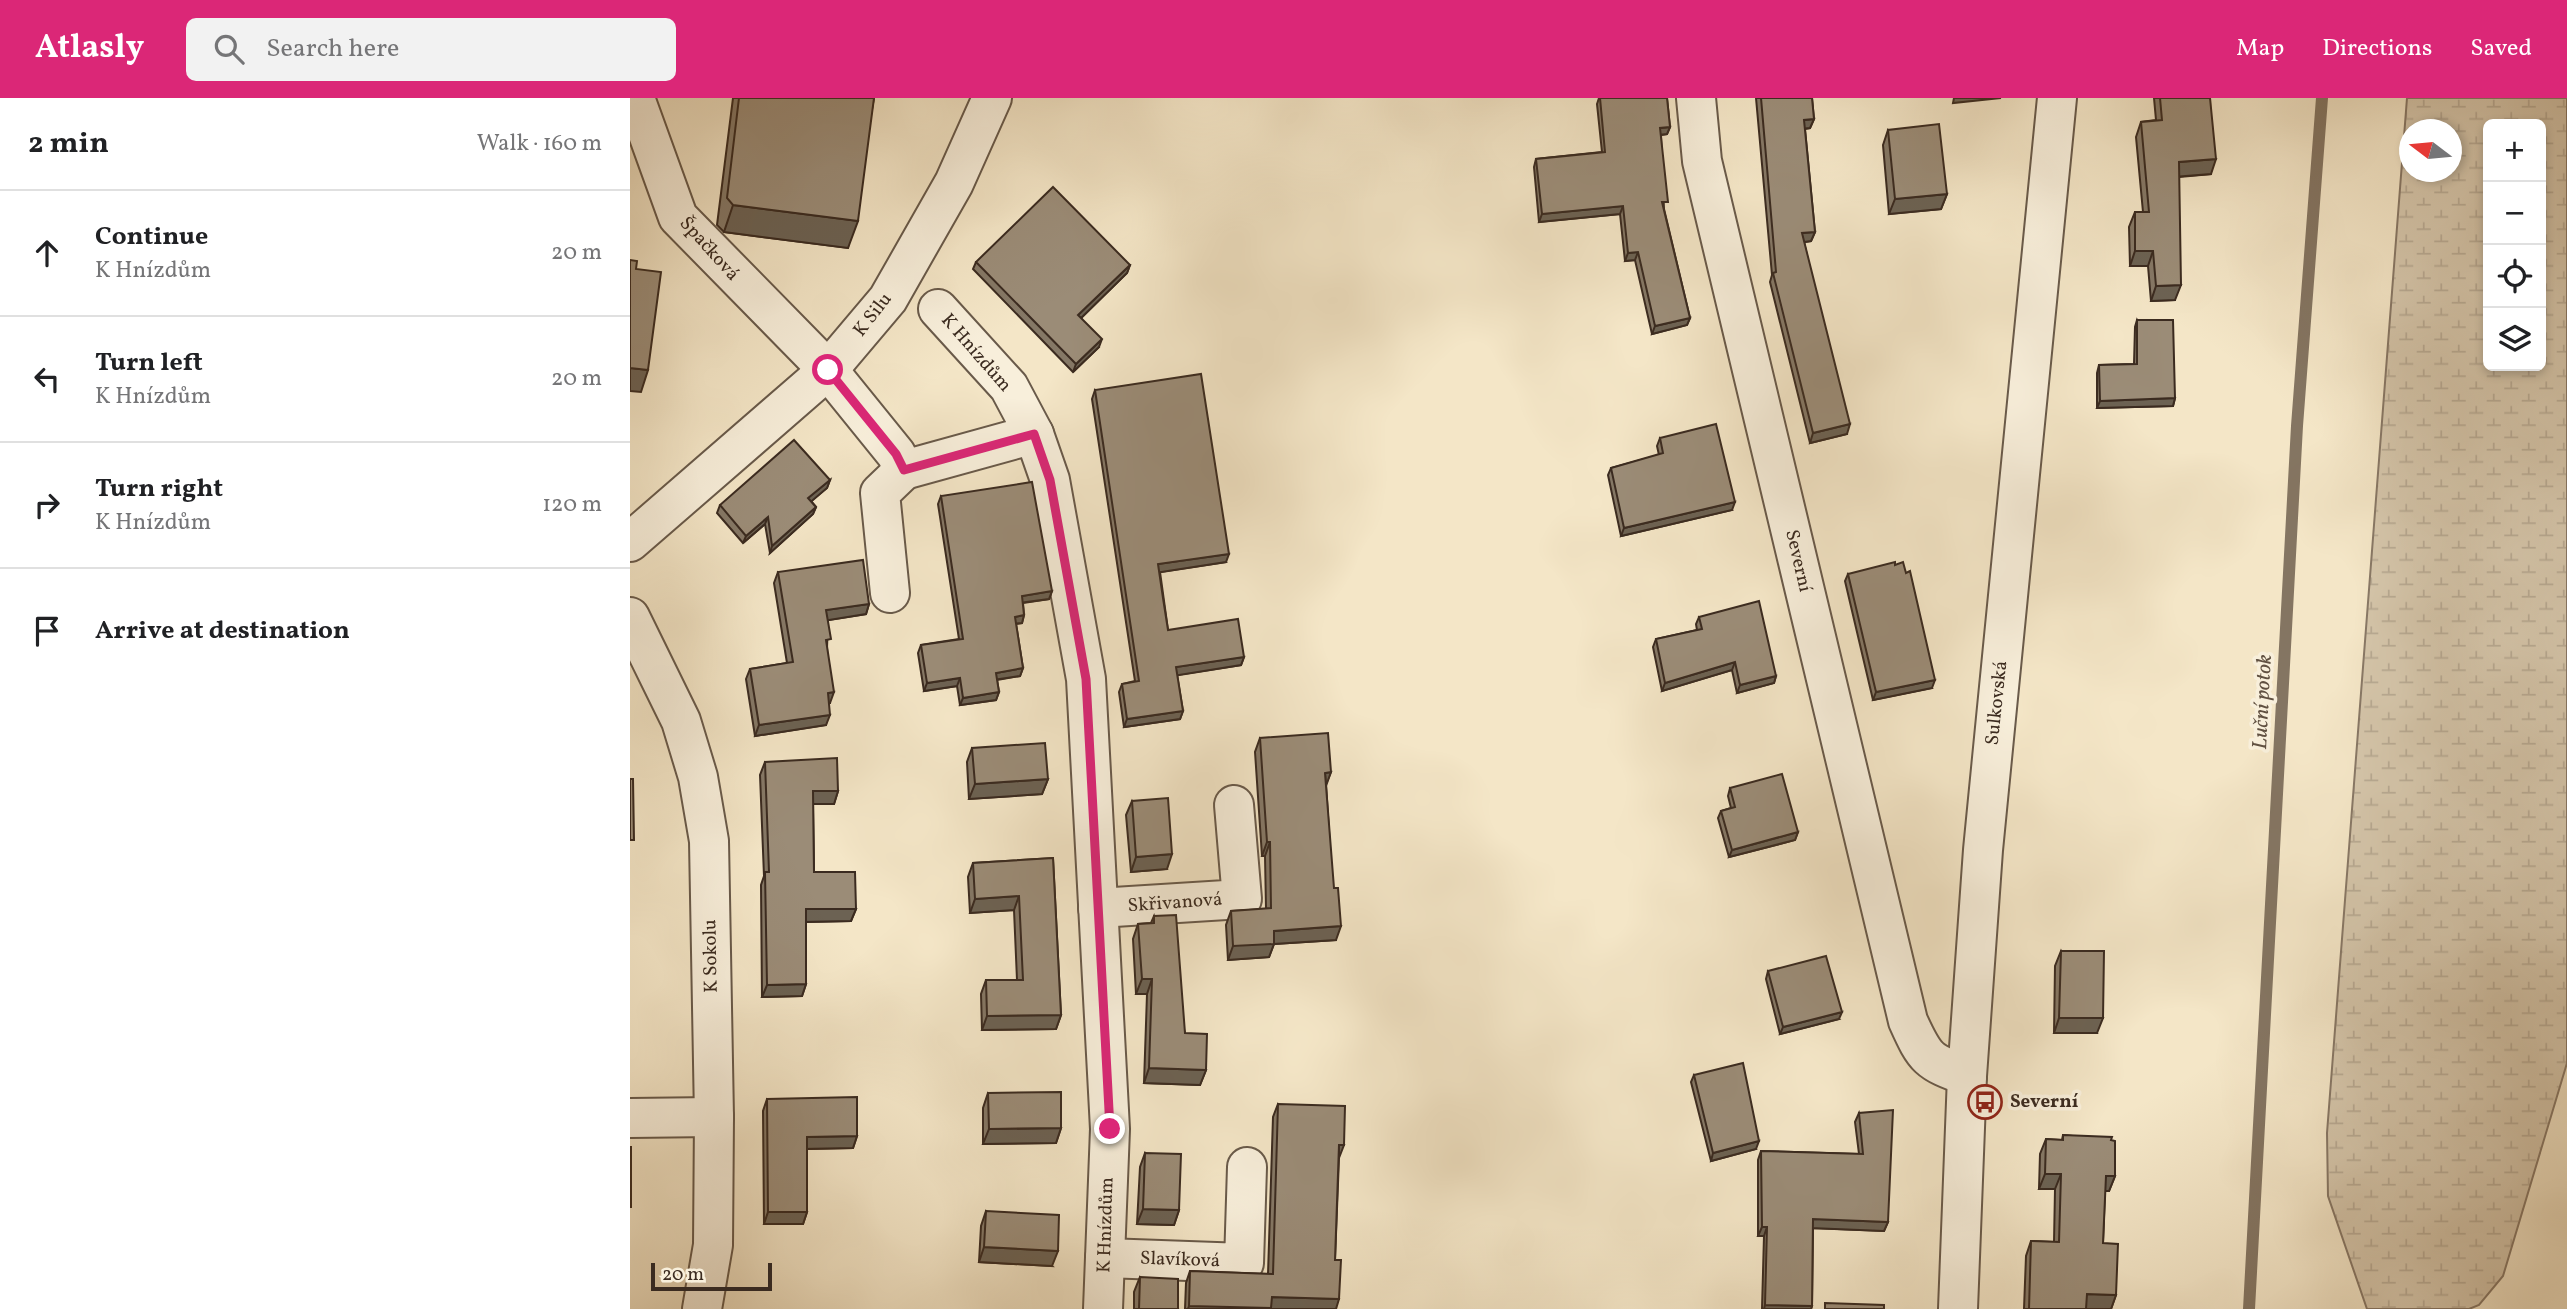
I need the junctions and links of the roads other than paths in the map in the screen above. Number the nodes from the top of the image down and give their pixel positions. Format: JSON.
{"nodes":[{"id":1,"x":635,"y":98,"type":"edge"},
{"id":2,"x":992,"y":98,"type":"edge"},
{"id":3,"x":1696,"y":98,"type":"edge"},
{"id":4,"x":2057,"y":98,"type":"edge"},
{"id":5,"x":938,"y":309,"type":"dead end"},
{"id":6,"x":828,"y":370,"type":"junction"},
{"id":7,"x":1034,"y":434,"type":"junction"},
{"id":8,"x":904,"y":470,"type":"junction"},
{"id":9,"x":630,"y":542,"type":"edge"},
{"id":10,"x":890,"y":593,"type":"dead end"},
{"id":11,"x":630,"y":617,"type":"edge"},
{"id":12,"x":1234,"y":805,"type":"dead end"},
{"id":13,"x":1098,"y":908,"type":"junction"},
{"id":14,"x":1967,"y":1076,"type":"junction"},
{"id":15,"x":714,"y":1117,"type":"junction"},
{"id":16,"x":630,"y":1118,"type":"edge"},
{"id":17,"x":1247,"y":1167,"type":"dead end"},
{"id":18,"x":1105,"y":1258,"type":"junction"},
{"id":19,"x":702,"y":1309,"type":"edge"},
{"id":20,"x":1102,"y":1309,"type":"edge"},
{"id":21,"x":1958,"y":1309,"type":"edge"}],
"edges":[{"from":1,"to":6,"type":"street","name":"Špačková"},
{"from":2,"to":6,"type":"street","name":"K Silu"},
{"from":3,"to":14,"type":"street","name":"Severní"},
{"from":4,"to":14,"type":"street","name":"Sulkovská"},
{"from":5,"to":7,"type":"street","name":"K Hnízdům"},
{"from":6,"to":8,"type":"street"},
{"from":6,"to":9,"type":"street","name":"K Silu"},
{"from":7,"to":8,"type":"street"},
{"from":7,"to":13,"type":"street","name":"K Hnízdům"},
{"from":8,"to":10,"type":"street"},
{"from":11,"to":15,"type":"street","name":"K Sokolu"},
{"from":12,"to":13,"type":"street","name":"Skřivanová"},
{"from":13,"to":18,"type":"street","name":"K Hnízdům"},
{"from":14,"to":21,"type":"street","name":"Sulkovská"},
{"from":15,"to":16,"type":"street"},
{"from":15,"to":19,"type":"street","name":"K Sokolu"},
{"from":17,"to":18,"type":"street","name":"Slavíková"},
{"from":18,"to":20,"type":"street","name":"K Hnízdům"}]}
